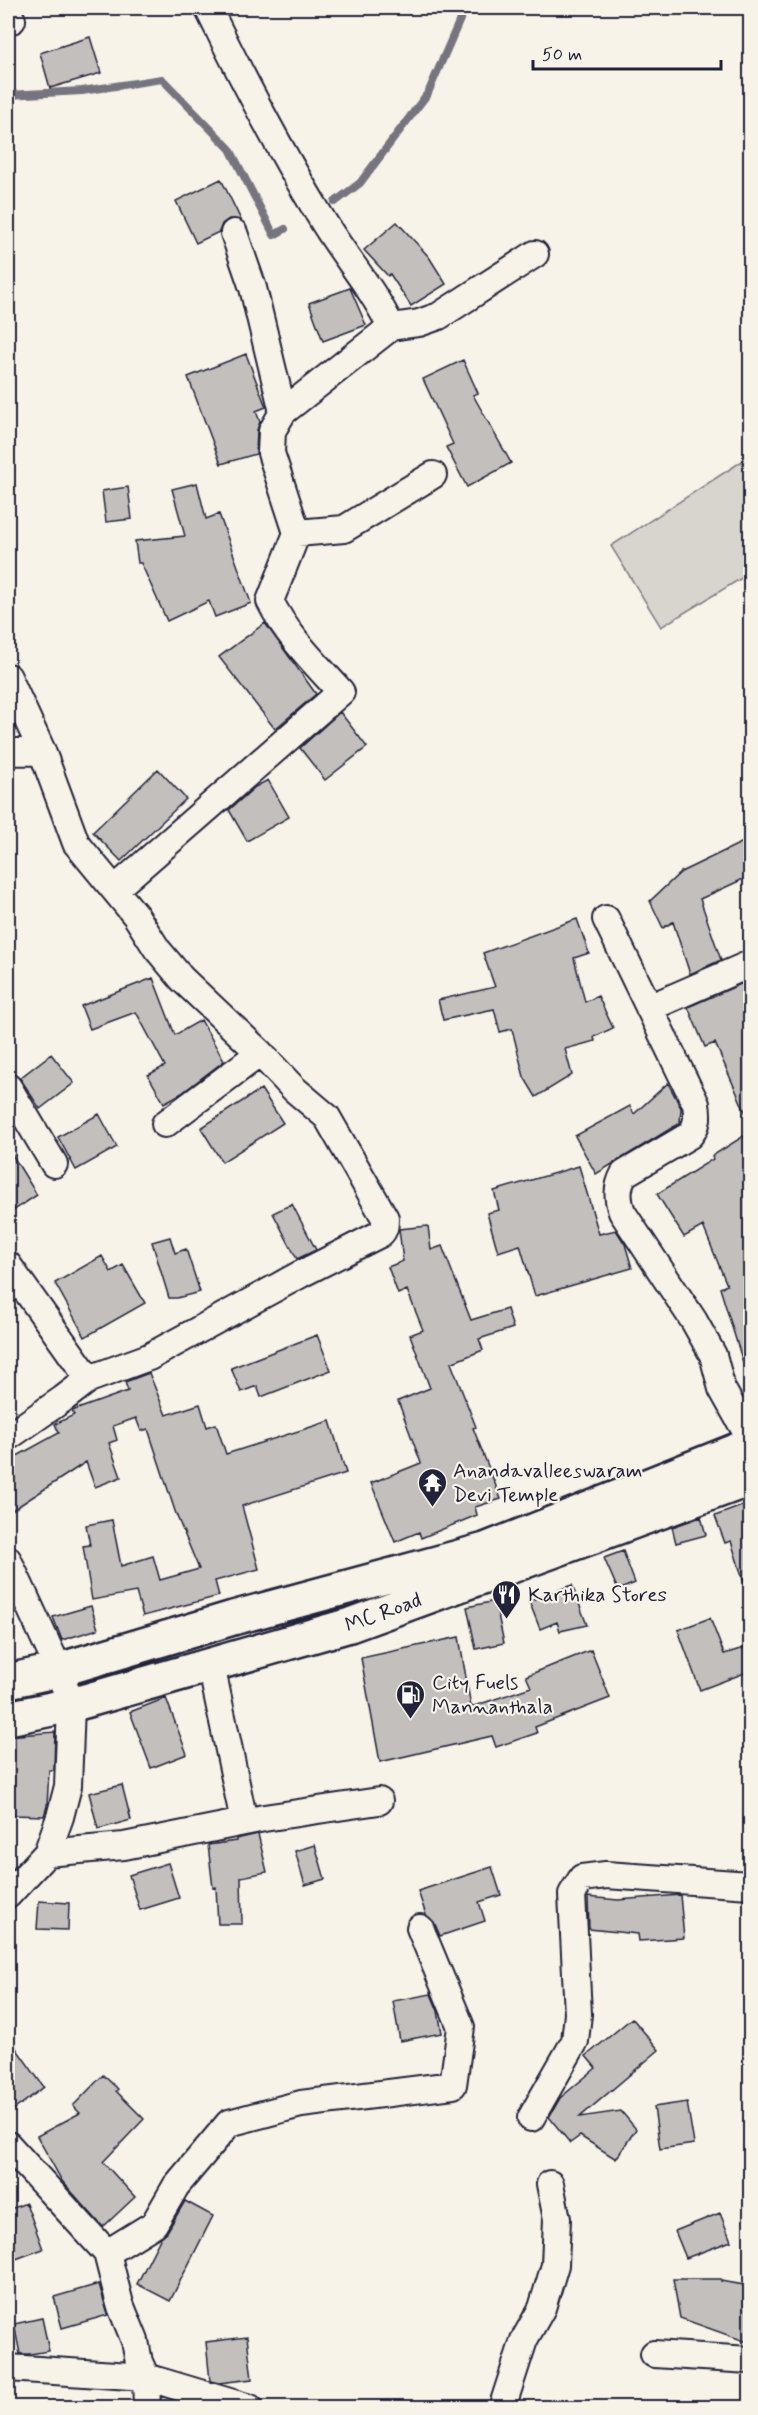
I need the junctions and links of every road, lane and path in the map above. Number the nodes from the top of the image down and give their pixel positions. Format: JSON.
{"nodes":[{"id":1,"x":208,"y":8,"type":"edge"},
{"id":2,"x":234,"y":233,"type":"dead end"},
{"id":3,"x":535,"y":254,"type":"dead end"},
{"id":4,"x":391,"y":327,"type":"junction"},
{"id":5,"x":283,"y":412,"type":"junction"},
{"id":6,"x":433,"y":476,"type":"dead end"},
{"id":7,"x":297,"y":533,"type":"junction"},
{"id":8,"x":8,"y":677,"type":"edge"},
{"id":9,"x":42,"y":751,"type":"junction"},
{"id":10,"x":8,"y":752,"type":"edge"},
{"id":11,"x":115,"y":889,"type":"junction"},
{"id":12,"x":606,"y":919,"type":"dead end"},
{"id":13,"x":750,"y":964,"type":"edge"},
{"id":14,"x":649,"y":1008,"type":"junction"},
{"id":15,"x":260,"y":1053,"type":"junction"},
{"id":16,"x":8,"y":1087,"type":"edge"},
{"id":17,"x":165,"y":1124,"type":"dead end"},
{"id":18,"x":54,"y":1164,"type":"dead end"},
{"id":19,"x":8,"y":1265,"type":"edge"},
{"id":20,"x":89,"y":1378,"type":"junction"},
{"id":21,"x":8,"y":1437,"type":"edge"},
{"id":22,"x":750,"y":1439,"type":"edge"},
{"id":23,"x":750,"y":1445,"type":"edge"},
{"id":24,"x":750,"y":1479,"type":"edge"},
{"id":25,"x":8,"y":1560,"type":"edge"},
{"id":26,"x":211,"y":1665,"type":"junction"},
{"id":27,"x":59,"y":1670,"type":"junction"},
{"id":28,"x":8,"y":1682,"type":"edge"},
{"id":29,"x":71,"y":1705,"type":"junction"},
{"id":30,"x":8,"y":1718,"type":"edge"},
{"id":31,"x":379,"y":1802,"type":"dead end"},
{"id":32,"x":244,"y":1821,"type":"junction"},
{"id":33,"x":47,"y":1853,"type":"junction"},
{"id":34,"x":750,"y":1885,"type":"edge"},
{"id":35,"x":8,"y":1895,"type":"edge"},
{"id":36,"x":420,"y":1928,"type":"dead end"},
{"id":37,"x":531,"y":2118,"type":"dead end"},
{"id":38,"x":8,"y":2145,"type":"edge"},
{"id":39,"x":550,"y":2184,"type":"dead end"},
{"id":40,"x":107,"y":2253,"type":"junction"},
{"id":41,"x":654,"y":2354,"type":"dead end"},
{"id":42,"x":750,"y":2360,"type":"edge"},
{"id":43,"x":8,"y":2368,"type":"edge"},
{"id":44,"x":146,"y":2377,"type":"junction"},
{"id":45,"x":147,"y":2408,"type":"edge"},
{"id":46,"x":250,"y":2408,"type":"edge"},
{"id":47,"x":502,"y":2408,"type":"edge"}],
"edges":[{"from":1,"to":4,"type":"street"},
{"from":2,"to":5,"type":"street"},
{"from":3,"to":4,"type":"street"},
{"from":4,"to":5,"type":"street"},
{"from":5,"to":7,"type":"street"},
{"from":6,"to":7,"type":"street"},
{"from":7,"to":11,"type":"street"},
{"from":8,"to":9,"type":"street"},
{"from":9,"to":10,"type":"street"},
{"from":9,"to":11,"type":"street"},
{"from":11,"to":15,"type":"street"},
{"from":12,"to":14,"type":"street"},
{"from":13,"to":14,"type":"street"},
{"from":14,"to":22,"type":"street"},
{"from":15,"to":17,"type":"street"},
{"from":15,"to":20,"type":"street"},
{"from":16,"to":18,"type":"street"},
{"from":19,"to":20,"type":"street"},
{"from":20,"to":21,"type":"street"},
{"from":23,"to":27,"type":"main road","name":"MC Road"},
{"from":24,"to":26,"type":"main road","name":"MC Road"},
{"from":25,"to":27,"type":"street"},
{"from":26,"to":29,"type":"main road","name":"MC Road"},
{"from":26,"to":32,"type":"street"},
{"from":27,"to":28,"type":"main road","name":"MC Road"},
{"from":27,"to":29,"type":"street"},
{"from":29,"to":30,"type":"main road","name":"MC Road"},
{"from":29,"to":33,"type":"street"},
{"from":31,"to":32,"type":"street"},
{"from":32,"to":33,"type":"street"},
{"from":33,"to":35,"type":"street"},
{"from":34,"to":37,"type":"street"},
{"from":36,"to":40,"type":"street"},
{"from":38,"to":40,"type":"street"},
{"from":39,"to":47,"type":"street"},
{"from":40,"to":44,"type":"street"},
{"from":41,"to":42,"type":"street"},
{"from":43,"to":44,"type":"street"},
{"from":44,"to":45,"type":"street"},
{"from":44,"to":46,"type":"street"}]}
